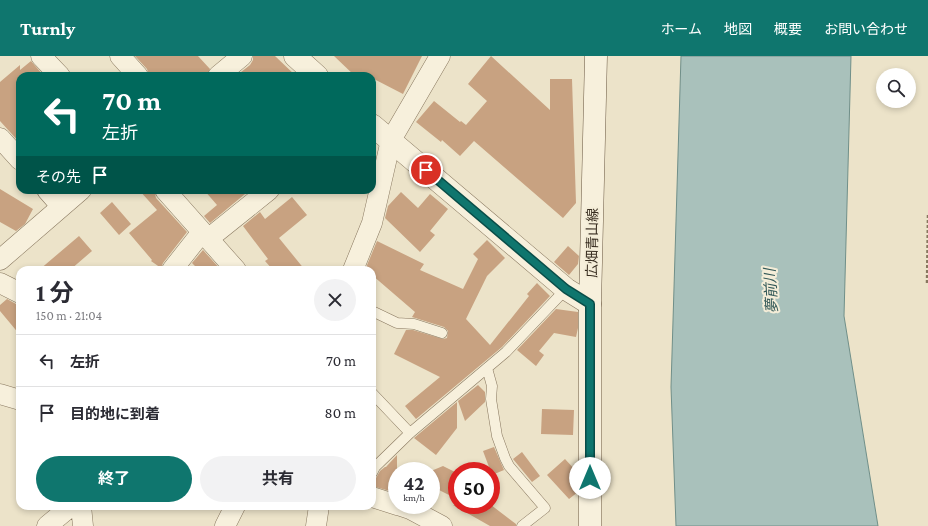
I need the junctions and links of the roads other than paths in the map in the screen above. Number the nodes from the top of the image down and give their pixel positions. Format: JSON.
{"nodes":[{"id":1,"x":41,"y":56,"type":"edge"},
{"id":2,"x":120,"y":56,"type":"edge"},
{"id":3,"x":242,"y":56,"type":"edge"},
{"id":4,"x":295,"y":56,"type":"edge"},
{"id":5,"x":440,"y":56,"type":"edge"},
{"id":6,"x":596,"y":56,"type":"edge"},
{"id":7,"x":56,"y":72,"type":"edge"},
{"id":8,"x":134,"y":72,"type":"edge"},
{"id":9,"x":223,"y":72,"type":"edge"},
{"id":10,"x":313,"y":72,"type":"edge"},
{"id":11,"x":376,"y":128,"type":"edge"},
{"id":12,"x":391,"y":140,"type":"junction"},
{"id":13,"x":2,"y":145,"type":"edge"},
{"id":14,"x":16,"y":157,"type":"edge"},
{"id":15,"x":50,"y":194,"type":"edge"},
{"id":16,"x":76,"y":194,"type":"edge"},
{"id":17,"x":169,"y":194,"type":"edge"},
{"id":18,"x":263,"y":194,"type":"edge"},
{"id":19,"x":61,"y":206,"type":"junction"},
{"id":20,"x":205,"y":235,"type":"junction"},
{"id":21,"x":0,"y":260,"type":"edge"},
{"id":22,"x":176,"y":266,"type":"edge"},
{"id":23,"x":232,"y":266,"type":"edge"},
{"id":24,"x":355,"y":266,"type":"edge"},
{"id":25,"x":0,"y":283,"type":"edge"},
{"id":26,"x":566,"y":289,"type":"junction"},
{"id":27,"x":16,"y":291,"type":"edge"},
{"id":28,"x":590,"y":304,"type":"junction"},
{"id":29,"x":376,"y":313,"type":"edge"},
{"id":30,"x":442,"y":333,"type":"dead end"},
{"id":31,"x":487,"y":368,"type":"junction"},
{"id":32,"x":0,"y":394,"type":"edge"},
{"id":33,"x":376,"y":397,"type":"edge"},
{"id":34,"x":16,"y":399,"type":"edge"},
{"id":35,"x":410,"y":433,"type":"junction"},
{"id":36,"x":376,"y":466,"type":"edge"},
{"id":37,"x":376,"y":498,"type":"edge"},
{"id":38,"x":388,"y":502,"type":"edge"},
{"id":39,"x":66,"y":510,"type":"edge"},
{"id":40,"x":81,"y":510,"type":"edge"},
{"id":41,"x":233,"y":510,"type":"edge"},
{"id":42,"x":318,"y":510,"type":"edge"},
{"id":43,"x":419,"y":514,"type":"edge"},
{"id":44,"x":47,"y":526,"type":"edge"},
{"id":45,"x":83,"y":526,"type":"edge"},
{"id":46,"x":225,"y":526,"type":"edge"},
{"id":47,"x":316,"y":526,"type":"edge"},
{"id":48,"x":442,"y":526,"type":"edge"},
{"id":49,"x":522,"y":526,"type":"edge"},
{"id":50,"x":590,"y":526,"type":"edge"}],
"edges":[{"from":1,"to":7,"type":"street"},
{"from":2,"to":8,"type":"street"},
{"from":3,"to":9,"type":"street"},
{"from":4,"to":10,"type":"main road"},
{"from":5,"to":12,"type":"street"},
{"from":6,"to":28,"type":"main road","name":"広畑青山線"},
{"from":11,"to":12,"type":"main road"},
{"from":12,"to":24,"type":"street"},
{"from":12,"to":26,"type":"main road"},
{"from":13,"to":14,"type":"street"},
{"from":15,"to":19,"type":"street"},
{"from":16,"to":19,"type":"street"},
{"from":17,"to":20,"type":"street"},
{"from":18,"to":20,"type":"street"},
{"from":19,"to":21,"type":"street"},
{"from":20,"to":22,"type":"street"},
{"from":20,"to":23,"type":"street"},
{"from":25,"to":27,"type":"street"},
{"from":26,"to":28,"type":"main road"},
{"from":26,"to":31,"type":"lane"},
{"from":28,"to":50,"type":"main road","name":"広畑青山線"},
{"from":29,"to":30,"type":"lane"},
{"from":31,"to":35,"type":"lane"},
{"from":31,"to":49,"type":"lane"},
{"from":32,"to":34,"type":"street"},
{"from":33,"to":35,"type":"lane"},
{"from":35,"to":36,"type":"lane"},
{"from":37,"to":38,"type":"street"},
{"from":39,"to":44,"type":"street"},
{"from":40,"to":45,"type":"street"},
{"from":41,"to":46,"type":"street"},
{"from":42,"to":47,"type":"street"},
{"from":43,"to":48,"type":"street"}]}
